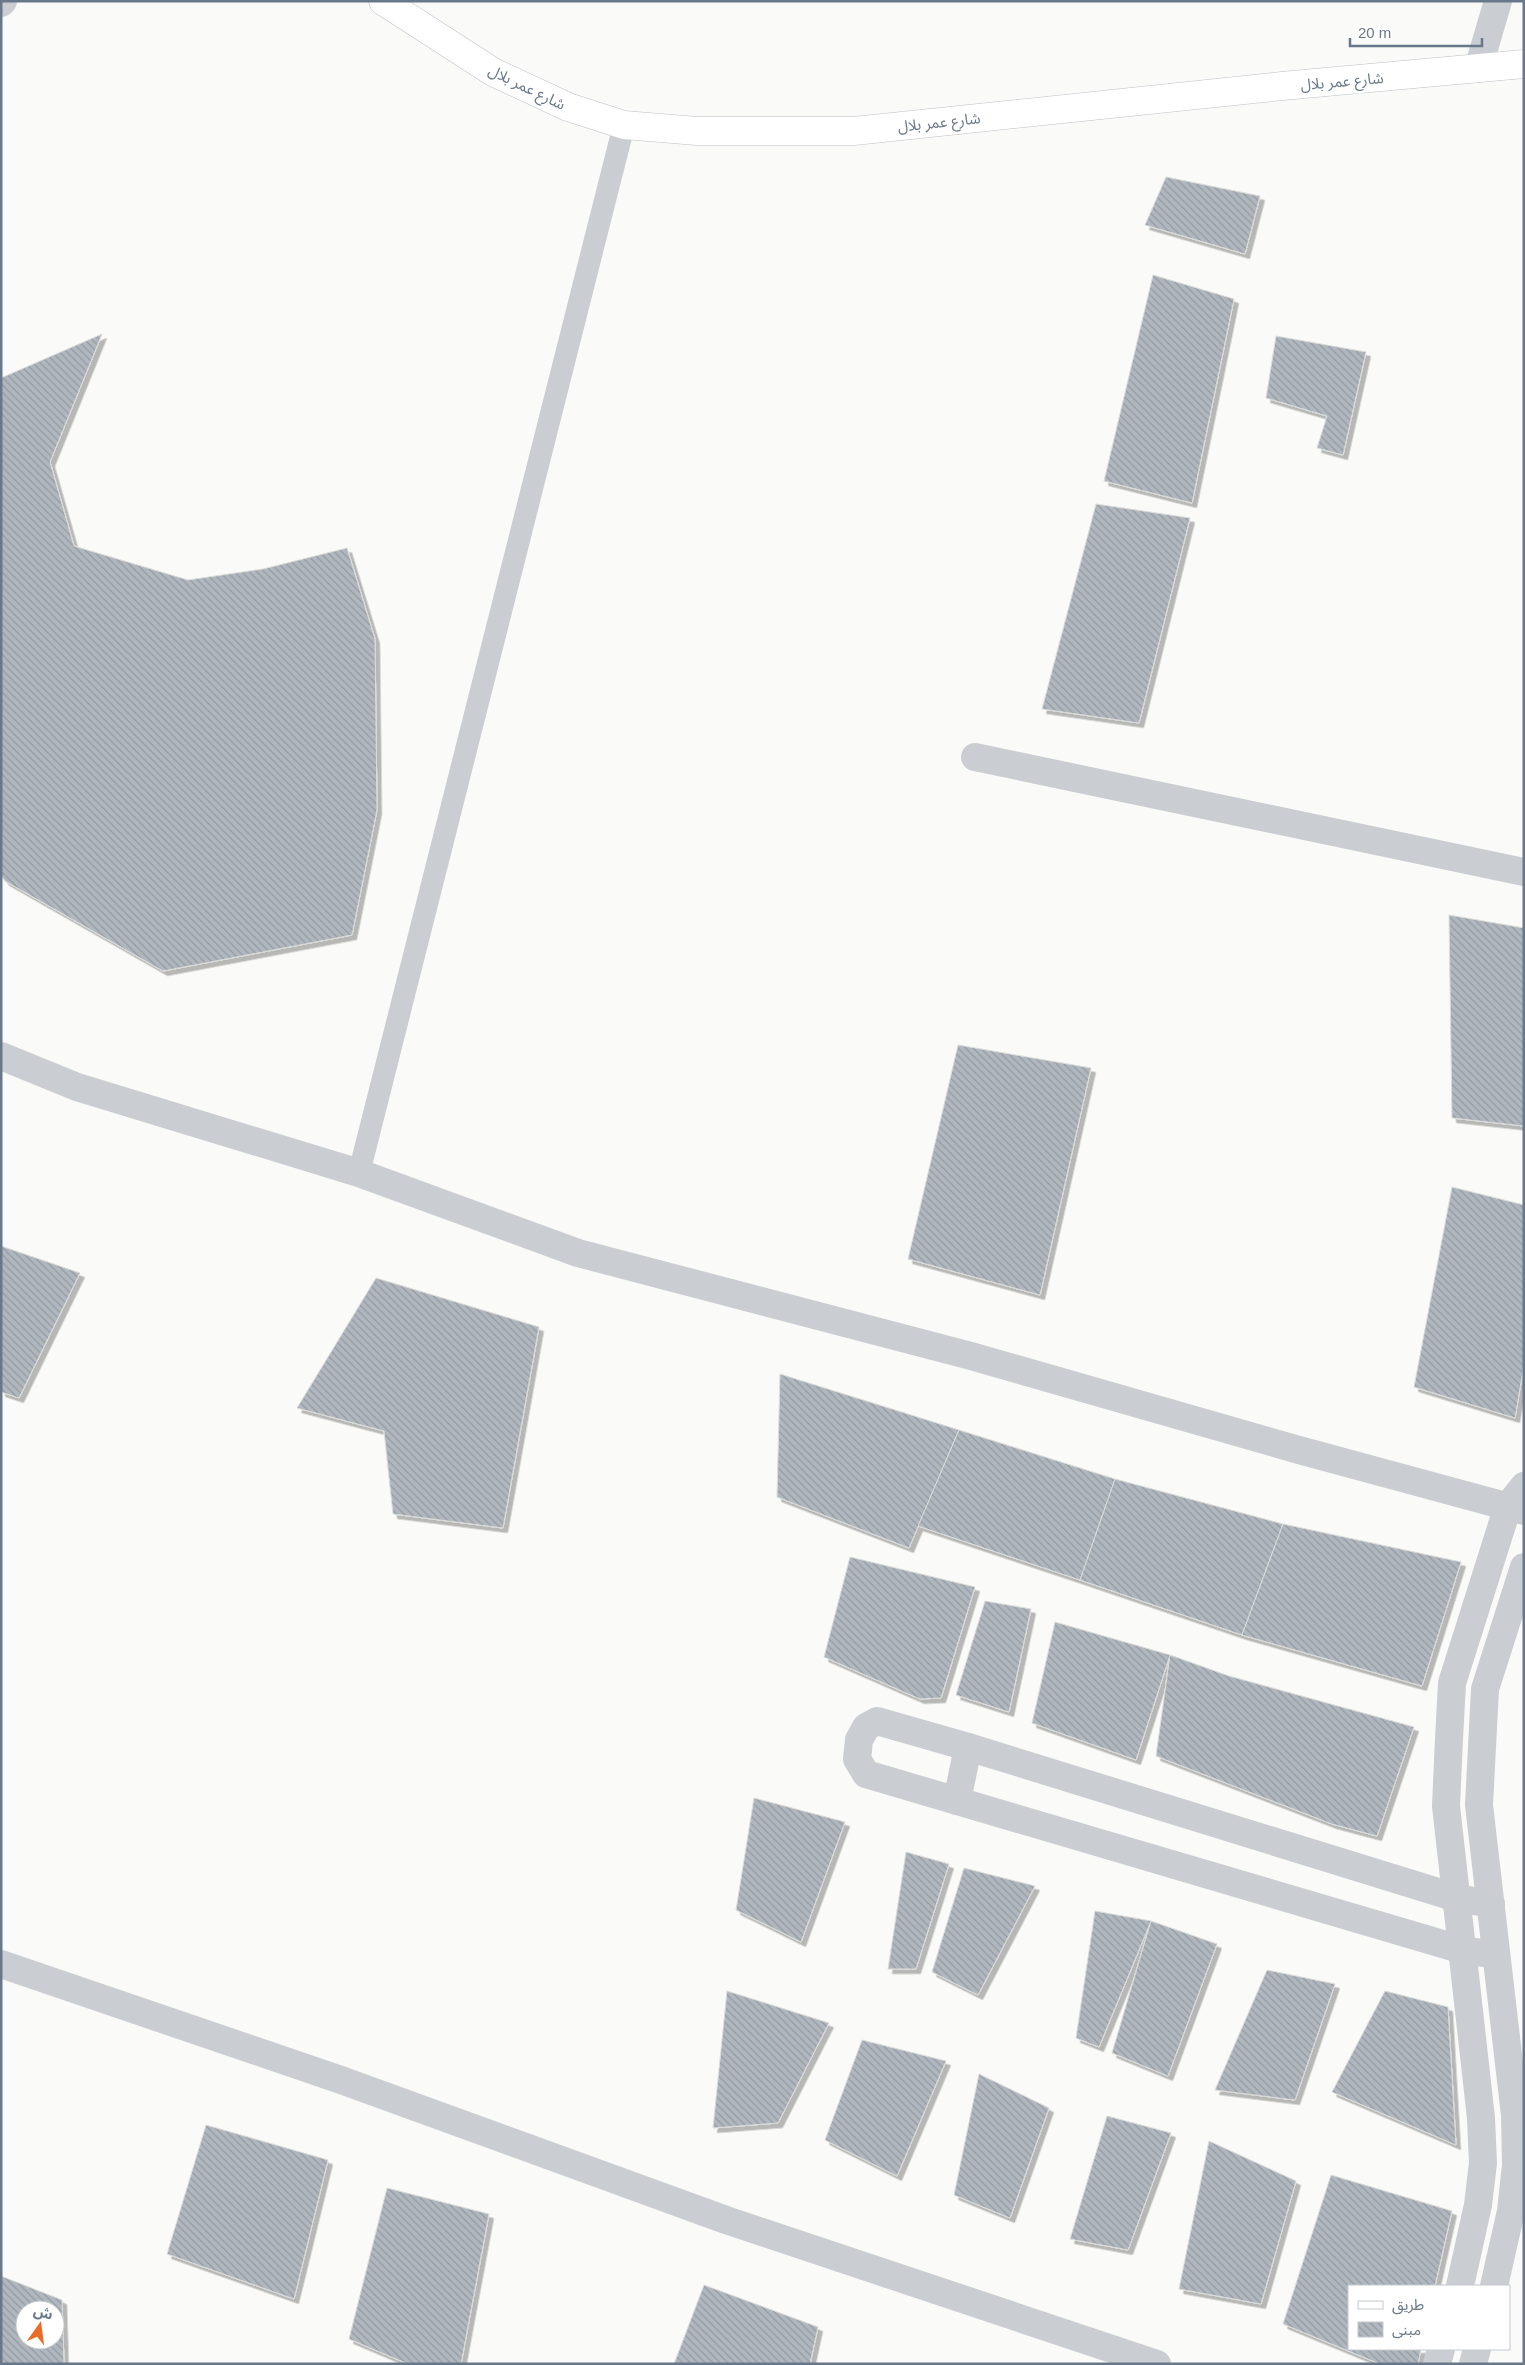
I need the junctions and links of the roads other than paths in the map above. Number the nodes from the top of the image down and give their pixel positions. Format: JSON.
{"nodes":[{"id":1,"x":383,"y":1,"type":"edge"},
{"id":2,"x":1498,"y":1,"type":"edge"},
{"id":3,"x":1524,"y":64,"type":"edge"},
{"id":4,"x":1478,"y":69,"type":"junction"},
{"id":5,"x":624,"y":125,"type":"junction"},
{"id":6,"x":975,"y":757,"type":"dead end"},
{"id":7,"x":1524,"y":872,"type":"edge"},
{"id":8,"x":1,"y":1056,"type":"edge"},
{"id":9,"x":359,"y":1173,"type":"junction"},
{"id":10,"x":1519,"y":1501,"type":"edge"},
{"id":11,"x":1524,"y":1567,"type":"edge"},
{"id":12,"x":968,"y":1747,"type":"junction"},
{"id":13,"x":957,"y":1801,"type":"junction"},
{"id":14,"x":1457,"y":1898,"type":"junction"},
{"id":15,"x":1491,"y":1904,"type":"junction"},
{"id":16,"x":1463,"y":1950,"type":"junction"},
{"id":17,"x":1496,"y":1955,"type":"junction"},
{"id":18,"x":1,"y":1964,"type":"edge"},
{"id":19,"x":1460,"y":2285,"type":"edge"},
{"id":20,"x":1494,"y":2285,"type":"edge"},
{"id":21,"x":1441,"y":2350,"type":"edge"},
{"id":22,"x":1477,"y":2350,"type":"edge"},
{"id":23,"x":1116,"y":2357,"type":"edge"},
{"id":24,"x":1157,"y":2364,"type":"edge"},
{"id":25,"x":1437,"y":2364,"type":"edge"},
{"id":26,"x":1473,"y":2364,"type":"edge"}],
"edges":[{"from":1,"to":5,"type":"street","name":"شارع عمر بلال"},
{"from":2,"to":4,"type":"street"},
{"from":3,"to":4,"type":"street","name":"شارع عمر بلال"},
{"from":4,"to":5,"type":"street","name":"شارع عمر بلال"},
{"from":5,"to":9,"type":"lane"},
{"from":6,"to":7,"type":"street"},
{"from":8,"to":9,"type":"street"},
{"from":9,"to":10,"type":"street"},
{"from":10,"to":14,"type":"street"},
{"from":11,"to":15,"type":"street"},
{"from":12,"to":13,"type":"street"},
{"from":12,"to":13,"type":"street"},
{"from":12,"to":14,"type":"street"},
{"from":13,"to":16,"type":"street"},
{"from":14,"to":15,"type":"street"},
{"from":14,"to":16,"type":"street"},
{"from":15,"to":17,"type":"street"},
{"from":16,"to":17,"type":"street"},
{"from":16,"to":19,"type":"street"},
{"from":17,"to":20,"type":"street"},
{"from":18,"to":23,"type":"street"},
{"from":21,"to":25,"type":"street"},
{"from":22,"to":26,"type":"street"},
{"from":23,"to":24,"type":"street"}]}
